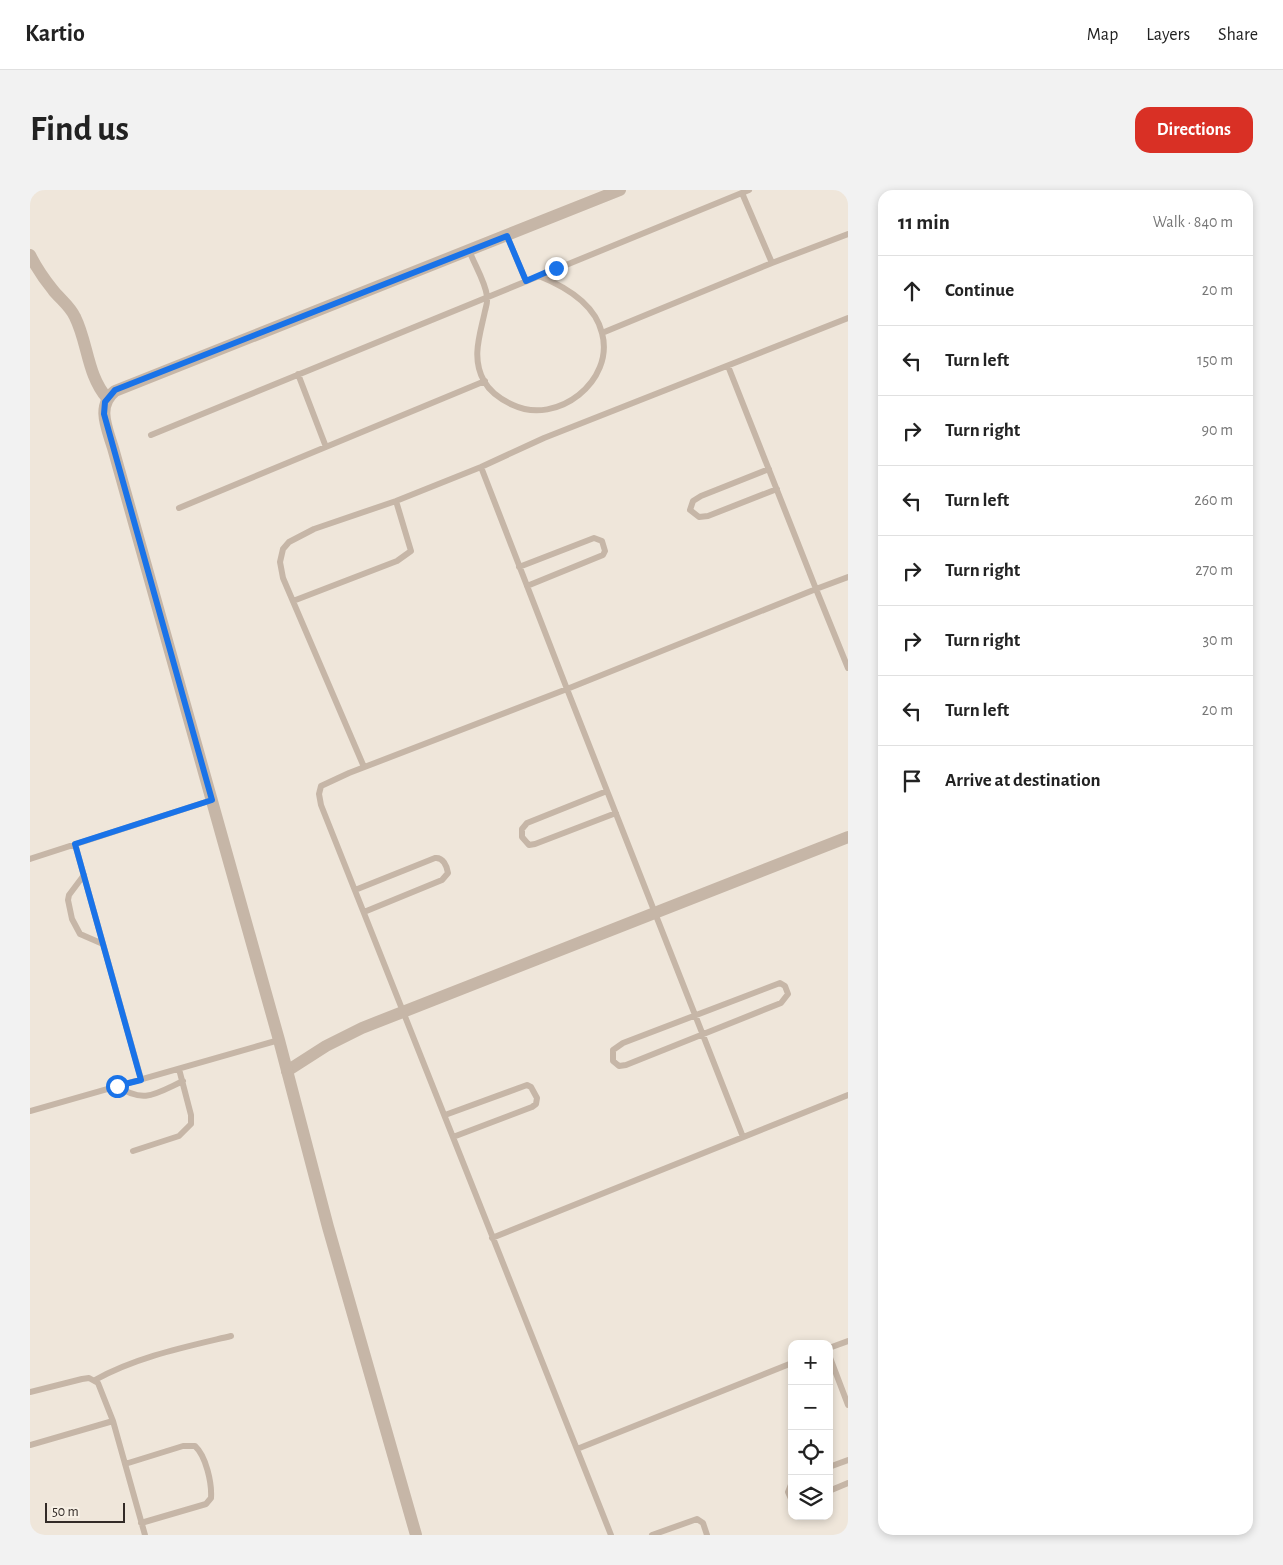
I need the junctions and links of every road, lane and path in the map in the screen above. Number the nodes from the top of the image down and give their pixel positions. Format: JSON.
{"nodes":[{"id":1,"x":620,"y":190,"type":"edge"},
{"id":2,"x":746,"y":191,"type":"edge"},
{"id":3,"x":848,"y":234,"type":"edge"},
{"id":4,"x":507,"y":236,"type":"junction"},
{"id":5,"x":469,"y":250,"type":"junction"},
{"id":6,"x":30,"y":255,"type":"edge"},
{"id":7,"x":772,"y":263,"type":"junction"},
{"id":8,"x":539,"y":276,"type":"junction"},
{"id":9,"x":526,"y":281,"type":"junction"},
{"id":10,"x":488,"y":297,"type":"junction"},
{"id":11,"x":848,"y":318,"type":"edge"},
{"id":12,"x":602,"y":332,"type":"junction"},
{"id":13,"x":728,"y":366,"type":"junction"},
{"id":14,"x":298,"y":374,"type":"junction"},
{"id":15,"x":485,"y":382,"type":"junction"},
{"id":16,"x":107,"y":398,"type":"junction"},
{"id":17,"x":151,"y":434,"type":"dead end"},
{"id":18,"x":326,"y":447,"type":"junction"},
{"id":19,"x":481,"y":467,"type":"junction"},
{"id":20,"x":770,"y":469,"type":"junction"},
{"id":21,"x":777,"y":489,"type":"junction"},
{"id":22,"x":396,"y":501,"type":"junction"},
{"id":23,"x":179,"y":508,"type":"dead end"},
{"id":24,"x":519,"y":567,"type":"junction"},
{"id":25,"x":848,"y":577,"type":"edge"},
{"id":26,"x":527,"y":586,"type":"junction"},
{"id":27,"x":816,"y":589,"type":"junction"},
{"id":28,"x":293,"y":601,"type":"junction"},
{"id":29,"x":848,"y":668,"type":"edge"},
{"id":30,"x":567,"y":689,"type":"junction"},
{"id":31,"x":364,"y":767,"type":"junction"},
{"id":32,"x":607,"y":791,"type":"junction"},
{"id":33,"x":212,"y":800,"type":"junction"},
{"id":34,"x":616,"y":813,"type":"junction"},
{"id":35,"x":848,"y":837,"type":"edge"},
{"id":36,"x":75,"y":844,"type":"junction"},
{"id":37,"x":30,"y":859,"type":"edge"},
{"id":38,"x":84,"y":875,"type":"junction"},
{"id":39,"x":355,"y":890,"type":"junction"},
{"id":40,"x":364,"y":912,"type":"junction"},
{"id":41,"x":655,"y":913,"type":"junction"},
{"id":42,"x":103,"y":944,"type":"junction"},
{"id":43,"x":404,"y":1011,"type":"junction"},
{"id":44,"x":695,"y":1016,"type":"junction"},
{"id":45,"x":703,"y":1035,"type":"junction"},
{"id":46,"x":279,"y":1040,"type":"junction"},
{"id":47,"x":179,"y":1069,"type":"junction"},
{"id":48,"x":287,"y":1071,"type":"junction"},
{"id":49,"x":141,"y":1080,"type":"junction"},
{"id":50,"x":183,"y":1081,"type":"junction"},
{"id":51,"x":117,"y":1086,"type":"junction"},
{"id":52,"x":848,"y":1095,"type":"edge"},
{"id":53,"x":30,"y":1111,"type":"edge"},
{"id":54,"x":445,"y":1115,"type":"junction"},
{"id":55,"x":453,"y":1137,"type":"junction"},
{"id":56,"x":743,"y":1137,"type":"junction"},
{"id":57,"x":133,"y":1151,"type":"dead end"},
{"id":58,"x":492,"y":1238,"type":"junction"},
{"id":59,"x":231,"y":1336,"type":"dead end"},
{"id":60,"x":848,"y":1341,"type":"edge"},
{"id":61,"x":833,"y":1347,"type":"edge"},
{"id":62,"x":788,"y":1365,"type":"edge"},
{"id":63,"x":833,"y":1365,"type":"edge"},
{"id":64,"x":94,"y":1380,"type":"junction"},
{"id":65,"x":30,"y":1392,"type":"edge"},
{"id":66,"x":848,"y":1404,"type":"edge"},
{"id":67,"x":113,"y":1421,"type":"junction"},
{"id":68,"x":30,"y":1445,"type":"edge"},
{"id":69,"x":577,"y":1449,"type":"junction"},
{"id":70,"x":848,"y":1460,"type":"edge"},
{"id":71,"x":125,"y":1464,"type":"junction"},
{"id":72,"x":833,"y":1466,"type":"edge"},
{"id":73,"x":848,"y":1483,"type":"edge"},
{"id":74,"x":833,"y":1489,"type":"edge"},
{"id":75,"x":141,"y":1523,"type":"junction"},
{"id":76,"x":145,"y":1535,"type":"edge"},
{"id":77,"x":416,"y":1535,"type":"edge"},
{"id":78,"x":611,"y":1535,"type":"edge"},
{"id":79,"x":652,"y":1535,"type":"edge"},
{"id":80,"x":707,"y":1535,"type":"edge"}],
"edges":[{"from":1,"to":4,"type":"street"},
{"from":2,"to":7,"type":"lane"},
{"from":2,"to":8,"type":"lane"},
{"from":3,"to":7,"type":"lane"},
{"from":4,"to":5,"type":"street"},
{"from":4,"to":9,"type":"lane"},
{"from":5,"to":10,"type":"lane"},
{"from":5,"to":16,"type":"street"},
{"from":6,"to":16,"type":"street"},
{"from":7,"to":12,"type":"lane"},
{"from":8,"to":9,"type":"lane"},
{"from":8,"to":12,"type":"lane"},
{"from":9,"to":10,"type":"lane"},
{"from":10,"to":14,"type":"lane"},
{"from":10,"to":15,"type":"lane"},
{"from":11,"to":13,"type":"lane"},
{"from":12,"to":15,"type":"lane"},
{"from":13,"to":19,"type":"lane"},
{"from":13,"to":20,"type":"lane"},
{"from":14,"to":17,"type":"lane"},
{"from":14,"to":18,"type":"lane"},
{"from":15,"to":18,"type":"lane"},
{"from":16,"to":33,"type":"street"},
{"from":18,"to":23,"type":"lane"},
{"from":19,"to":22,"type":"lane"},
{"from":19,"to":24,"type":"lane"},
{"from":20,"to":21,"type":"lane"},
{"from":20,"to":21,"type":"lane"},
{"from":21,"to":27,"type":"lane"},
{"from":22,"to":28,"type":"lane"},
{"from":22,"to":28,"type":"lane"},
{"from":24,"to":26,"type":"lane"},
{"from":24,"to":26,"type":"lane"},
{"from":25,"to":27,"type":"lane"},
{"from":26,"to":30,"type":"lane"},
{"from":27,"to":29,"type":"lane"},
{"from":27,"to":30,"type":"lane"},
{"from":28,"to":31,"type":"lane"},
{"from":30,"to":31,"type":"lane"},
{"from":30,"to":32,"type":"lane"},
{"from":31,"to":39,"type":"lane"},
{"from":32,"to":34,"type":"lane"},
{"from":32,"to":34,"type":"lane"},
{"from":33,"to":36,"type":"lane"},
{"from":33,"to":46,"type":"street"},
{"from":34,"to":41,"type":"lane"},
{"from":35,"to":41,"type":"street"},
{"from":36,"to":37,"type":"lane"},
{"from":36,"to":38,"type":"lane"},
{"from":38,"to":42,"type":"lane"},
{"from":38,"to":42,"type":"lane"},
{"from":39,"to":40,"type":"lane"},
{"from":39,"to":40,"type":"lane"},
{"from":40,"to":43,"type":"lane"},
{"from":41,"to":43,"type":"street"},
{"from":41,"to":44,"type":"lane"},
{"from":42,"to":49,"type":"lane"},
{"from":43,"to":48,"type":"street"},
{"from":43,"to":54,"type":"lane"},
{"from":44,"to":45,"type":"lane"},
{"from":44,"to":45,"type":"lane"},
{"from":44,"to":45,"type":"lane"},
{"from":45,"to":56,"type":"lane"},
{"from":46,"to":47,"type":"lane"},
{"from":46,"to":48,"type":"street"},
{"from":47,"to":49,"type":"lane"},
{"from":47,"to":50,"type":"lane"},
{"from":48,"to":77,"type":"street"},
{"from":49,"to":51,"type":"lane"},
{"from":50,"to":51,"type":"lane"},
{"from":50,"to":57,"type":"lane"},
{"from":51,"to":53,"type":"lane"},
{"from":52,"to":56,"type":"lane"},
{"from":54,"to":55,"type":"lane"},
{"from":54,"to":55,"type":"lane"},
{"from":55,"to":58,"type":"lane"},
{"from":56,"to":58,"type":"lane"},
{"from":58,"to":69,"type":"lane"},
{"from":59,"to":64,"type":"lane"},
{"from":60,"to":61,"type":"lane"},
{"from":62,"to":69,"type":"lane"},
{"from":63,"to":66,"type":"lane"},
{"from":64,"to":65,"type":"lane"},
{"from":64,"to":67,"type":"lane"},
{"from":67,"to":68,"type":"lane"},
{"from":67,"to":71,"type":"lane"},
{"from":69,"to":78,"type":"lane"},
{"from":70,"to":72,"type":"lane"},
{"from":71,"to":75,"type":"lane"},
{"from":71,"to":75,"type":"lane"},
{"from":73,"to":74,"type":"lane"},
{"from":75,"to":76,"type":"lane"},
{"from":79,"to":80,"type":"lane"}]}
